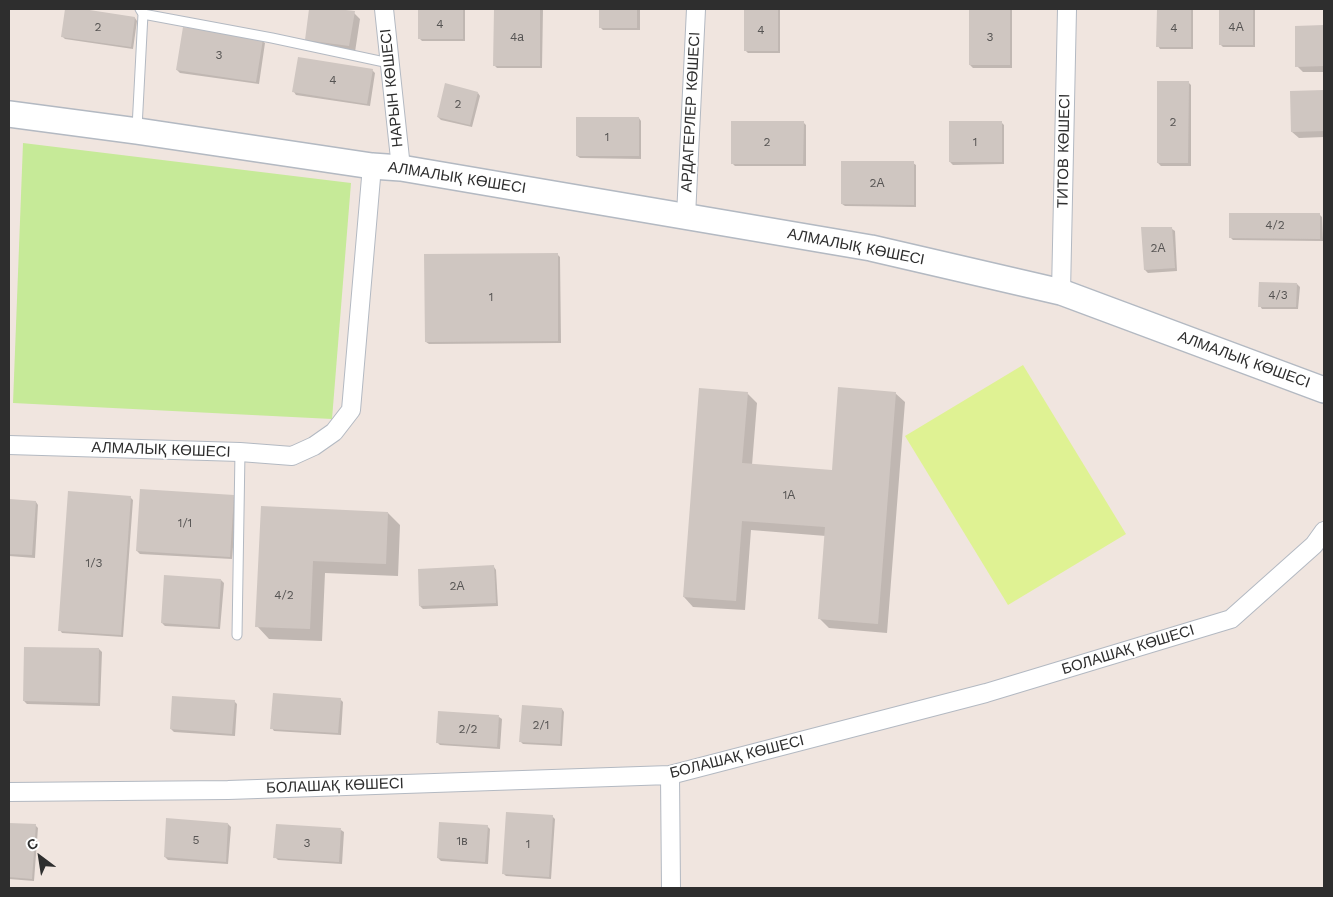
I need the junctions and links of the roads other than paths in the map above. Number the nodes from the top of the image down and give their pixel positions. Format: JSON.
{"nodes":[{"id":1,"x":384,"y":9,"type":"edge"},
{"id":2,"x":696,"y":9,"type":"edge"},
{"id":3,"x":1067,"y":9,"type":"edge"},
{"id":4,"x":142,"y":12,"type":"edge"},
{"id":5,"x":389,"y":63,"type":"junction"},
{"id":6,"x":9,"y":114,"type":"edge"},
{"id":7,"x":137,"y":131,"type":"junction"},
{"id":8,"x":372,"y":166,"type":"junction"},
{"id":9,"x":401,"y":168,"type":"junction"},
{"id":10,"x":686,"y":216,"type":"junction"},
{"id":11,"x":1061,"y":292,"type":"junction"},
{"id":12,"x":1324,"y":390,"type":"edge"},
{"id":13,"x":9,"y":445,"type":"edge"},
{"id":14,"x":240,"y":452,"type":"junction"},
{"id":15,"x":1324,"y":531,"type":"edge"},
{"id":16,"x":237,"y":635,"type":"dead end"},
{"id":17,"x":670,"y":776,"type":"junction"},
{"id":18,"x":9,"y":792,"type":"edge"},
{"id":19,"x":671,"y":888,"type":"edge"}],
"edges":[{"from":1,"to":5,"type":"street","name":"НАРЫН КӨШЕСІ"},
{"from":2,"to":10,"type":"street","name":"АРДАГЕРЛЕР КӨШЕСІ"},
{"from":3,"to":11,"type":"street","name":"ТИТОВ КӨШЕСІ"},
{"from":4,"to":5,"type":"lane"},
{"from":4,"to":7,"type":"lane"},
{"from":5,"to":9,"type":"street","name":"НАРЫН КӨШЕСІ"},
{"from":6,"to":7,"type":"street","name":"АЛМАЛЫҚ КӨШЕСІ"},
{"from":7,"to":8,"type":"street","name":"АЛМАЛЫҚ КӨШЕСІ"},
{"from":8,"to":9,"type":"street","name":"АЛМАЛЫҚ КӨШЕСІ"},
{"from":8,"to":14,"type":"street","name":"АЛМАЛЫҚ КӨШЕСІ"},
{"from":9,"to":10,"type":"street","name":"АЛМАЛЫҚ КӨШЕСІ"},
{"from":10,"to":11,"type":"street","name":"АЛМАЛЫҚ КӨШЕСІ"},
{"from":11,"to":12,"type":"street","name":"АЛМАЛЫҚ КӨШЕСІ"},
{"from":13,"to":14,"type":"street","name":"АЛМАЛЫҚ КӨШЕСІ"},
{"from":14,"to":16,"type":"lane"},
{"from":15,"to":17,"type":"street","name":"БОЛАШАҚ КӨШЕСІ"},
{"from":17,"to":18,"type":"street","name":"БОЛАШАҚ КӨШЕСІ"},
{"from":17,"to":19,"type":"street"}]}
